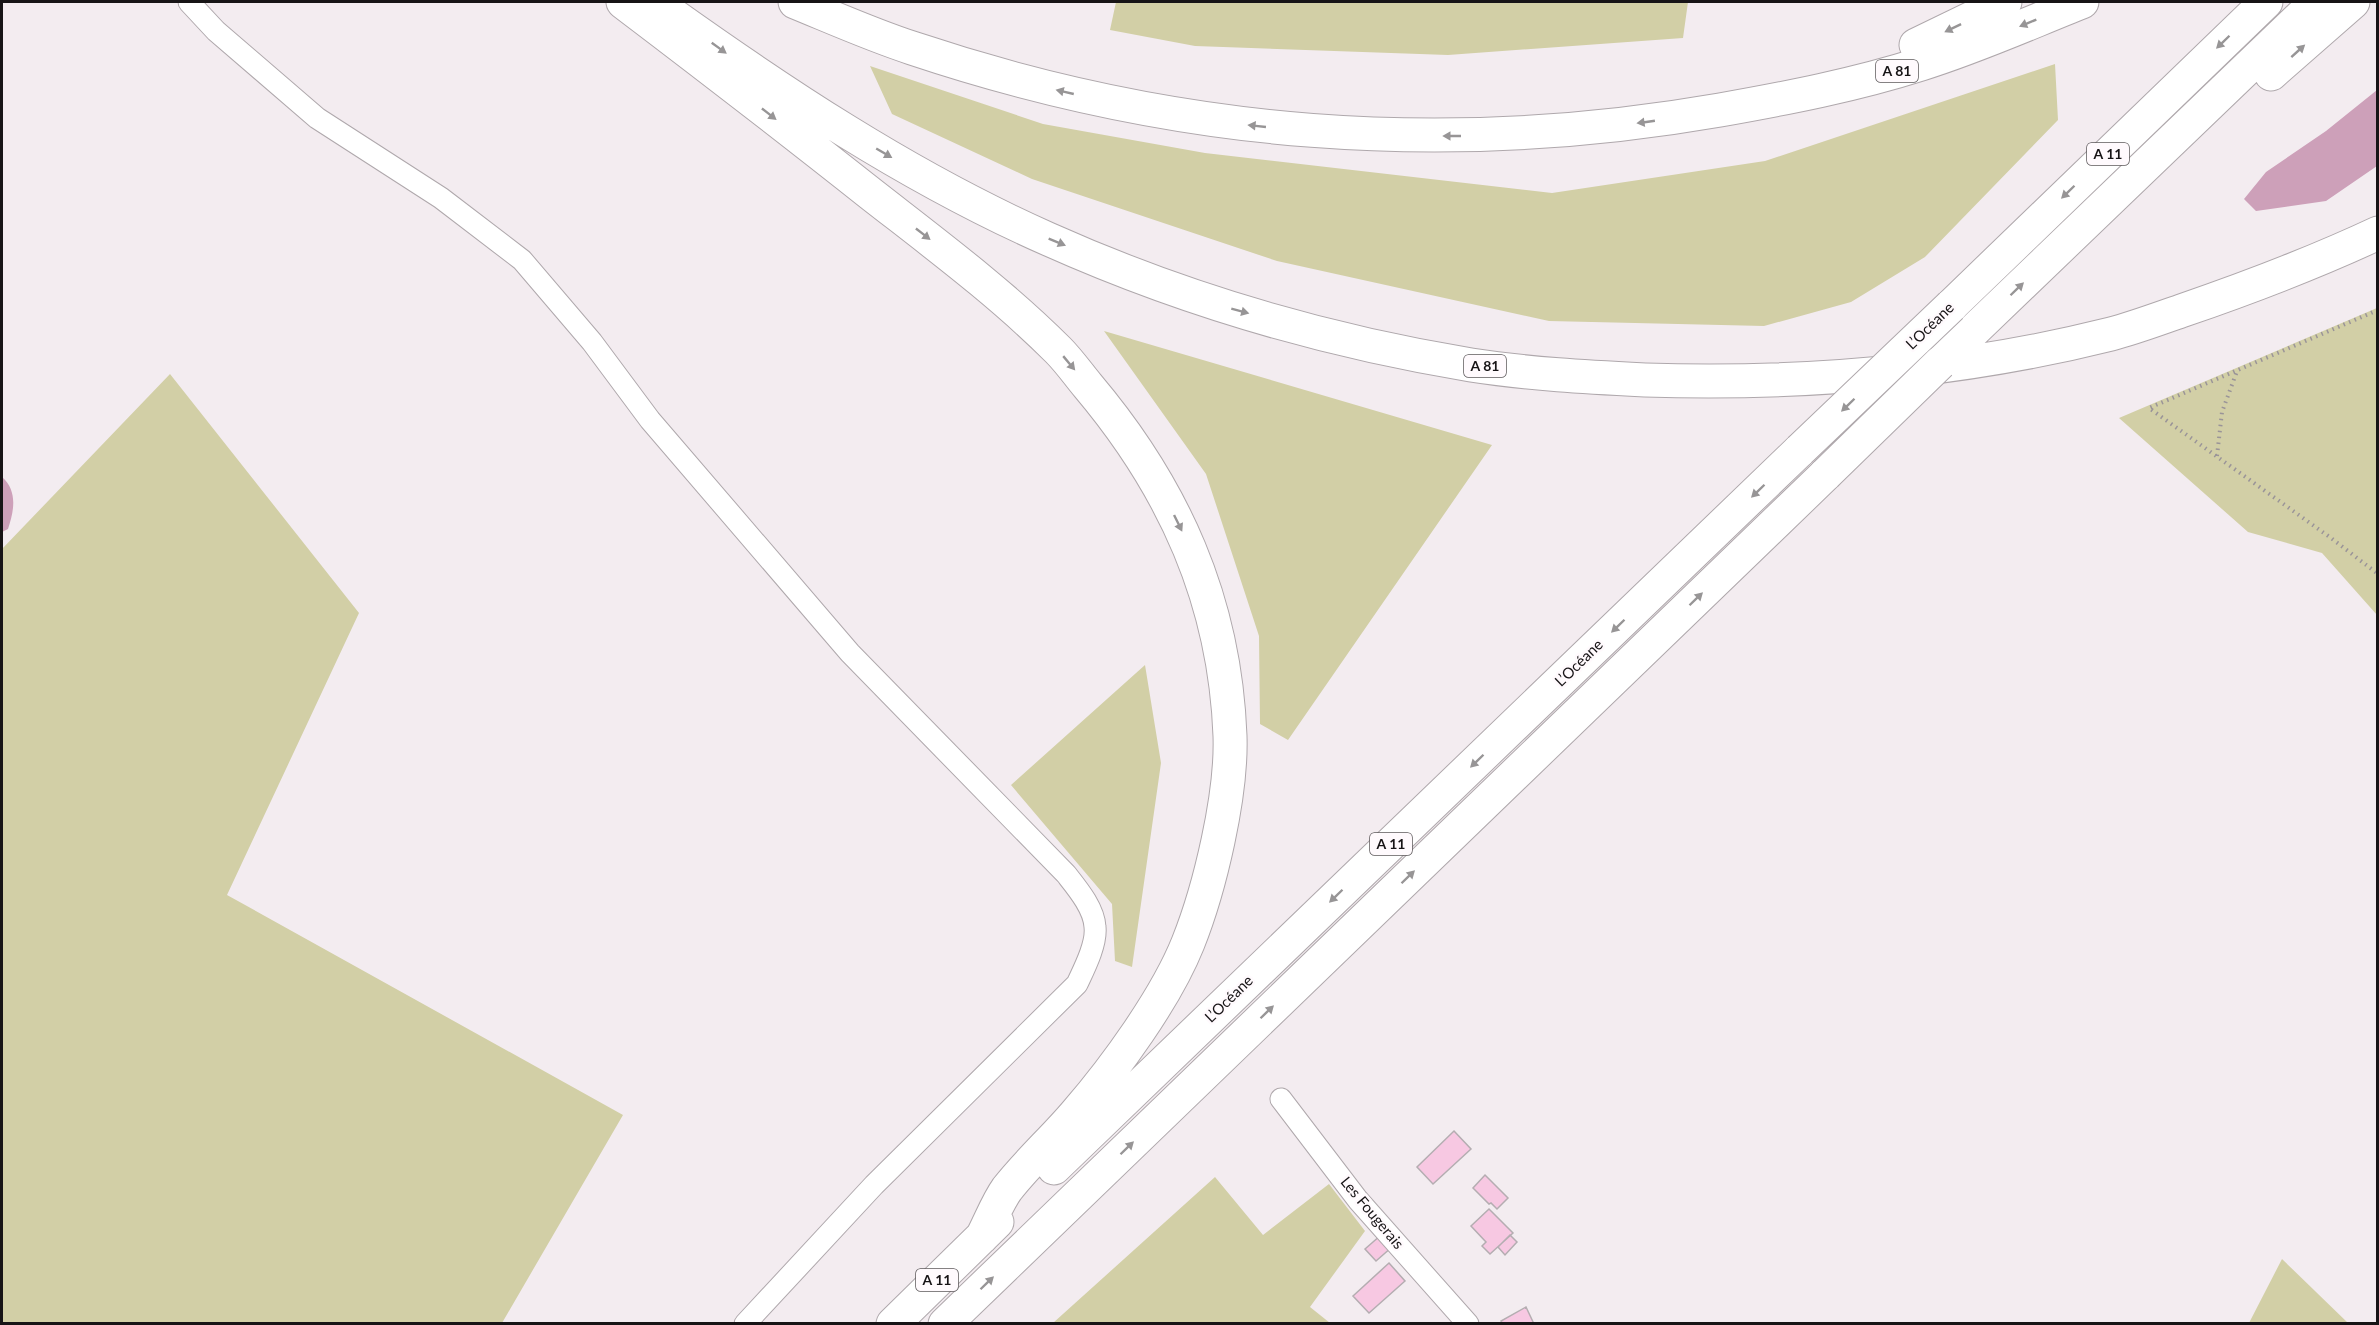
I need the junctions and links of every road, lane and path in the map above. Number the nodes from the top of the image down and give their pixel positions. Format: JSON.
{"nodes":[{"id":1,"x":189,"y":2,"type":"edge"},
{"id":2,"x":623,"y":2,"type":"edge"},
{"id":3,"x":655,"y":2,"type":"edge"},
{"id":4,"x":795,"y":2,"type":"edge"},
{"id":5,"x":2005,"y":2,"type":"edge"},
{"id":6,"x":2082,"y":2,"type":"edge"},
{"id":7,"x":2266,"y":2,"type":"edge"},
{"id":8,"x":2316,"y":2,"type":"edge"},
{"id":9,"x":2353,"y":2,"type":"edge"},
{"id":10,"x":1704,"y":113,"type":"junction"},
{"id":11,"x":2126,"y":185,"type":"junction"},
{"id":12,"x":2378,"y":233,"type":"edge"},
{"id":13,"x":2378,"y":310,"type":"edge"},
{"id":14,"x":2237,"y":370,"type":"junction"},
{"id":15,"x":2217,"y":457,"type":"junction"},
{"id":16,"x":2378,"y":574,"type":"edge"},
{"id":17,"x":1281,"y":1099,"type":"dead end"},
{"id":18,"x":982,"y":1237,"type":"junction"},
{"id":19,"x":745,"y":1323,"type":"edge"},
{"id":20,"x":893,"y":1323,"type":"edge"},
{"id":21,"x":945,"y":1323,"type":"edge"},
{"id":22,"x":1468,"y":1323,"type":"edge"}],
"edges":[{"from":1,"to":19,"type":"street"},
{"from":2,"to":18,"type":"highway","one_way":true},
{"from":3,"to":12,"type":"highway","number":"A 81","one_way":true},
{"from":10,"to":4,"type":"highway","number":"A 81","one_way":true},
{"from":5,"to":10,"type":"highway","one_way":true},
{"from":6,"to":10,"type":"highway","number":"A 81","one_way":true},
{"from":7,"to":18,"type":"highway","name":"L’Océane","number":"A 11","one_way":true,"bridge":true},
{"from":8,"to":11,"type":"highway","number":"A 11"},
{"from":11,"to":9,"type":"highway","one_way":true},
{"from":21,"to":11,"type":"highway","number":"A 11","one_way":true,"bridge":true},
{"from":13,"to":14,"type":"path"},
{"from":14,"to":15,"type":"path"},
{"from":14,"to":15,"type":"path"},
{"from":15,"to":16,"type":"path"},
{"from":17,"to":22,"type":"street","name":"Les Fougerais"},
{"from":18,"to":20,"type":"highway","name":"L’Océane","number":"A 11"}]}
